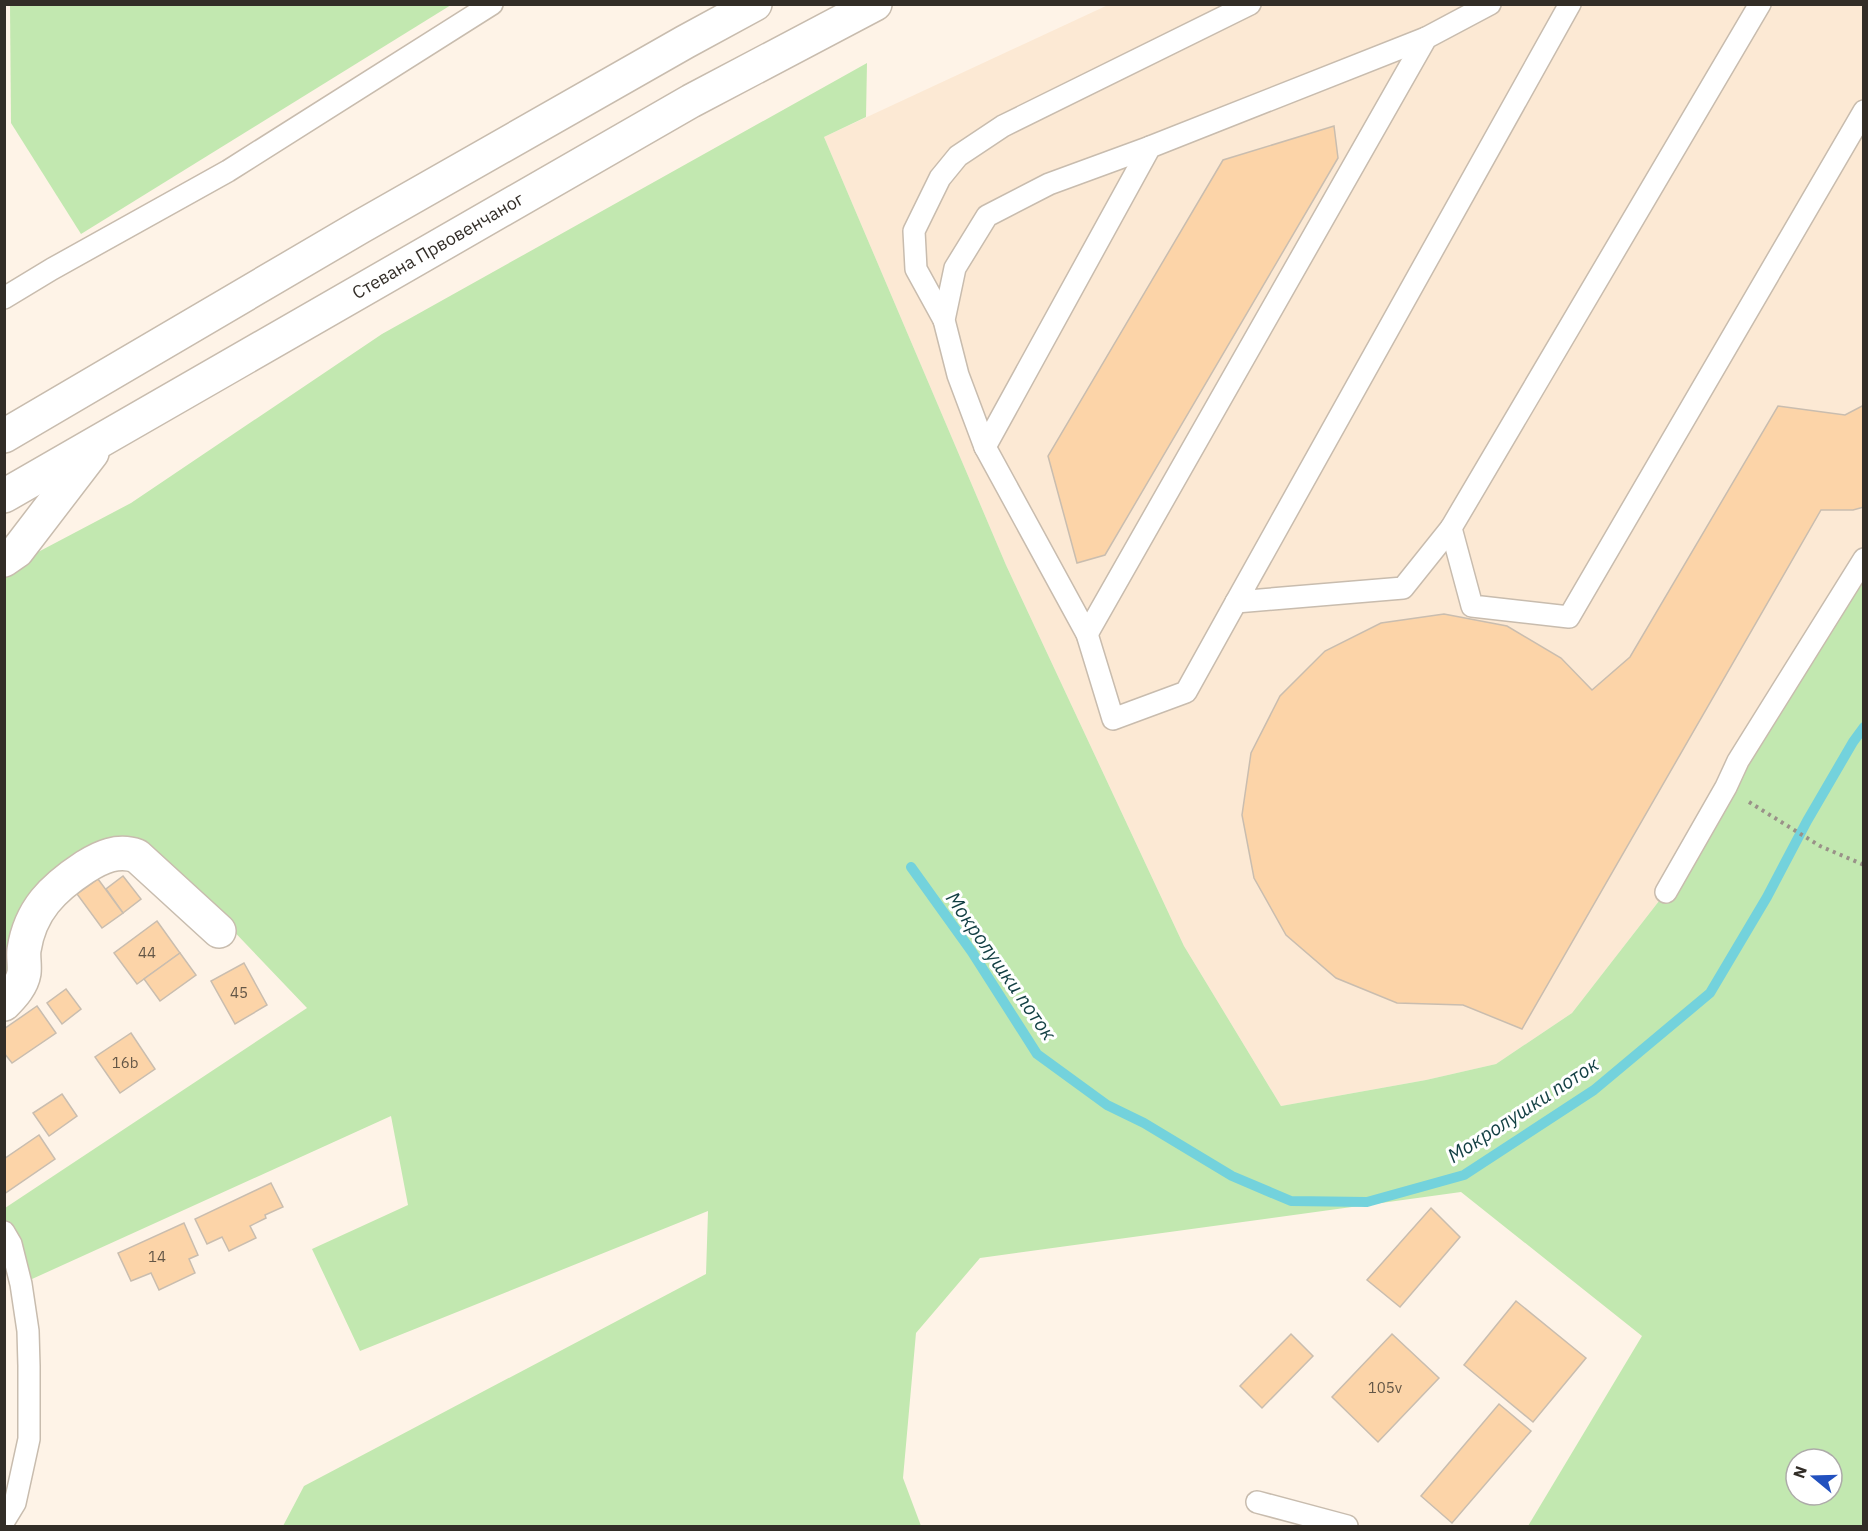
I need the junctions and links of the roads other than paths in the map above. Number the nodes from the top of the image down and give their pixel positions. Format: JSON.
{"nodes":[{"id":1,"x":492,"y":4,"type":"edge"},
{"id":2,"x":755,"y":4,"type":"edge"},
{"id":3,"x":875,"y":4,"type":"edge"},
{"id":4,"x":1250,"y":4,"type":"edge"},
{"id":5,"x":1490,"y":4,"type":"edge"},
{"id":6,"x":1570,"y":4,"type":"edge"},
{"id":7,"x":1760,"y":4,"type":"edge"},
{"id":8,"x":1426,"y":38,"type":"junction"},
{"id":9,"x":1863,"y":111,"type":"edge"},
{"id":10,"x":1150,"y":147,"type":"junction"},
{"id":11,"x":4,"y":298,"type":"edge"},
{"id":12,"x":944,"y":320,"type":"junction"},
{"id":13,"x":4,"y":436,"type":"edge"},
{"id":14,"x":101,"y":440,"type":"junction"},
{"id":15,"x":985,"y":447,"type":"junction"},
{"id":16,"x":4,"y":496,"type":"edge"},
{"id":17,"x":1451,"y":528,"type":"junction"},
{"id":18,"x":1863,"y":559,"type":"edge"},
{"id":19,"x":4,"y":560,"type":"edge"},
{"id":20,"x":1236,"y":602,"type":"junction"},
{"id":21,"x":1087,"y":634,"type":"junction"},
{"id":22,"x":1666,"y":892,"type":"dead end"},
{"id":23,"x":219,"y":932,"type":"dead end"},
{"id":24,"x":4,"y":1004,"type":"edge"},
{"id":25,"x":4,"y":1232,"type":"edge"},
{"id":26,"x":1257,"y":1502,"type":"dead end"},
{"id":27,"x":4,"y":1521,"type":"edge"},
{"id":28,"x":1347,"y":1527,"type":"edge"}],
"edges":[{"from":1,"to":11,"type":"lane"},
{"from":2,"to":13,"type":"main road"},
{"from":3,"to":14,"type":"main road","name":"Стевана Првовенчаног"},
{"from":4,"to":12,"type":"lane"},
{"from":5,"to":8,"type":"lane"},
{"from":6,"to":20,"type":"lane"},
{"from":7,"to":17,"type":"lane"},
{"from":8,"to":10,"type":"lane"},
{"from":8,"to":21,"type":"lane"},
{"from":9,"to":17,"type":"lane"},
{"from":10,"to":12,"type":"lane"},
{"from":10,"to":15,"type":"lane"},
{"from":12,"to":15,"type":"lane"},
{"from":14,"to":16,"type":"main road","name":"Стевана Првовенчаног"},
{"from":14,"to":19,"type":"main road"},
{"from":15,"to":21,"type":"lane"},
{"from":17,"to":20,"type":"lane"},
{"from":18,"to":22,"type":"lane"},
{"from":20,"to":21,"type":"lane"},
{"from":23,"to":24,"type":"main road"},
{"from":25,"to":27,"type":"lane"},
{"from":26,"to":28,"type":"lane"}]}
